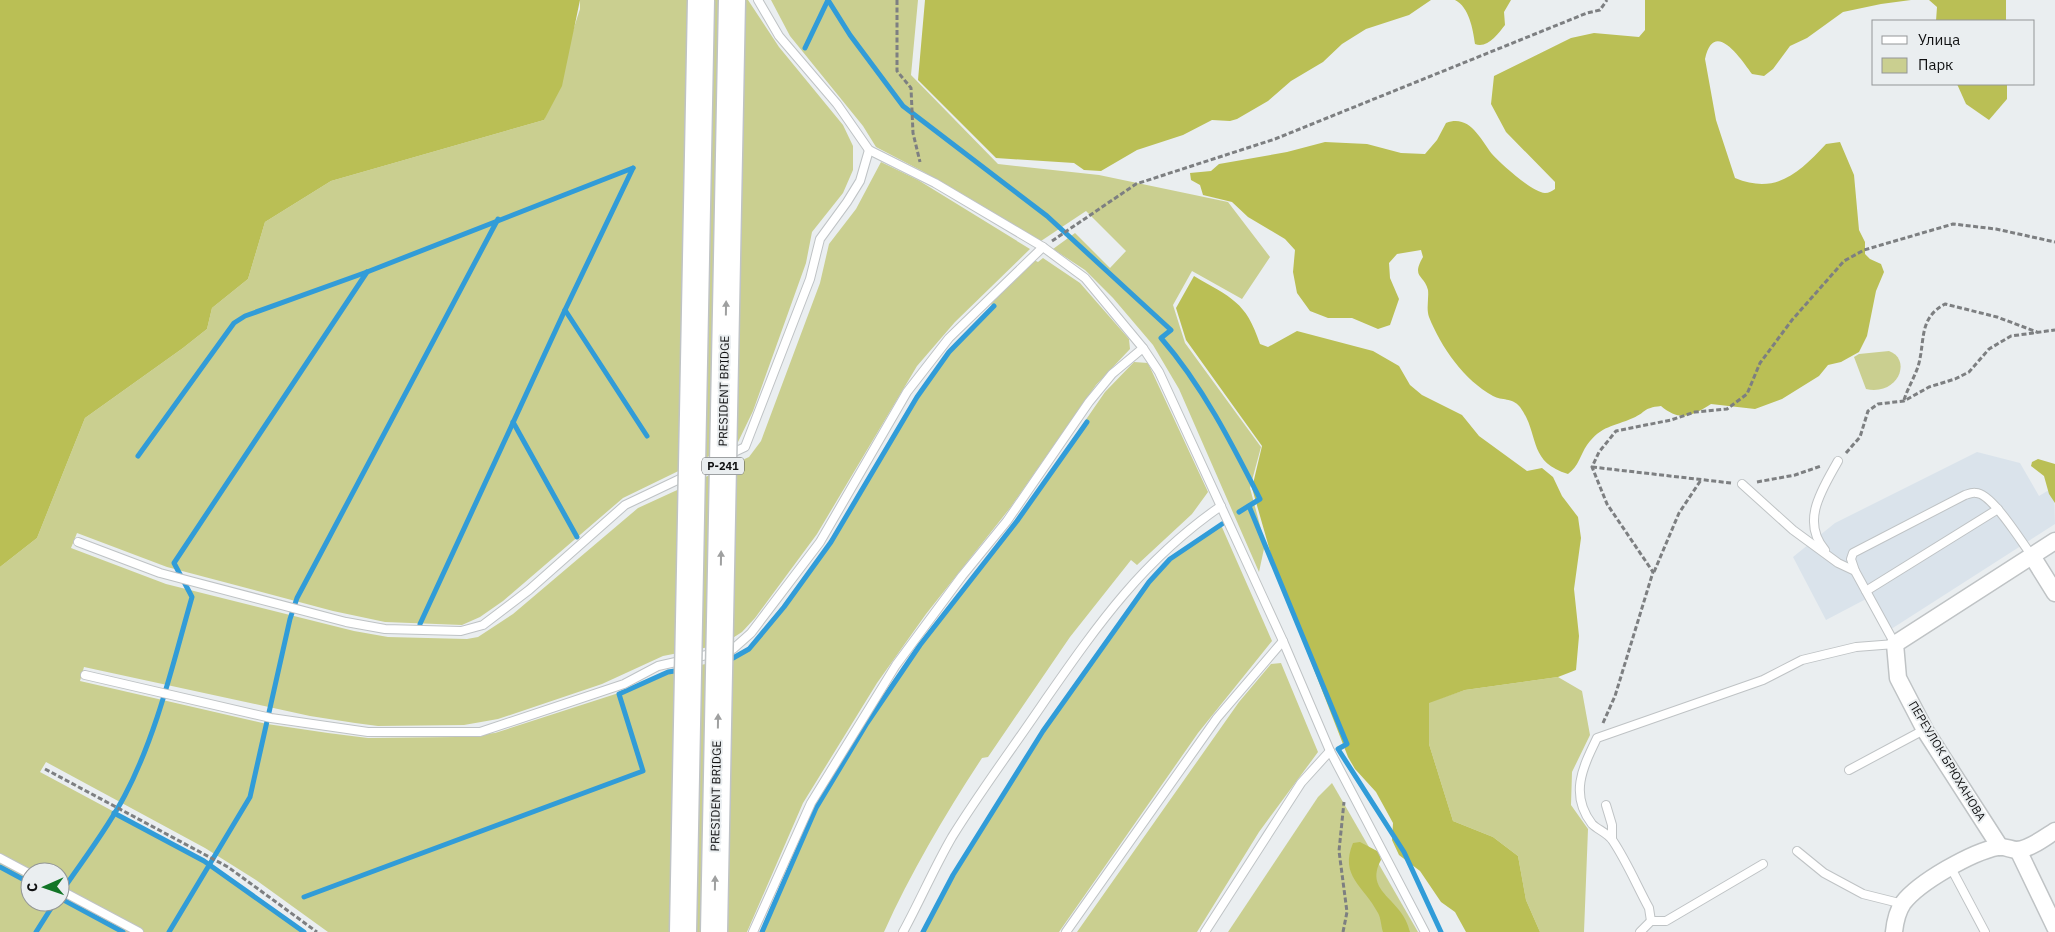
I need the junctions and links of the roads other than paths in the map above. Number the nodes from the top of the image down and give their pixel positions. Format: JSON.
{"nodes":[{"id":1,"x":701,"y":0,"type":"edge"},
{"id":2,"x":732,"y":0,"type":"edge"},
{"id":3,"x":758,"y":0,"type":"edge"},
{"id":4,"x":869,"y":150,"type":"junction"},
{"id":5,"x":1043,"y":247,"type":"junction"},
{"id":6,"x":1143,"y":348,"type":"junction"},
{"id":7,"x":1838,"y":461,"type":"road end"},
{"id":8,"x":711,"y":464,"type":"dead end"},
{"id":9,"x":703,"y":468,"type":"dead end"},
{"id":10,"x":1742,"y":484,"type":"road end"},
{"id":11,"x":1221,"y":506,"type":"junction"},
{"id":12,"x":1998,"y":509,"type":"junction"},
{"id":13,"x":2055,"y":540,"type":"edge"},
{"id":14,"x":78,"y":542,"type":"dead end"},
{"id":15,"x":2032,"y":556,"type":"junction"},
{"id":16,"x":1831,"y":557,"type":"junction"},
{"id":17,"x":1855,"y":571,"type":"junction"},
{"id":18,"x":1866,"y":591,"type":"junction"},
{"id":19,"x":2055,"y":593,"type":"edge"},
{"id":20,"x":1283,"y":641,"type":"junction"},
{"id":21,"x":1896,"y":644,"type":"junction"},
{"id":22,"x":85,"y":675,"type":"dead end"},
{"id":23,"x":1926,"y":732,"type":"junction"},
{"id":24,"x":1330,"y":751,"type":"junction"},
{"id":25,"x":1849,"y":770,"type":"dead end"},
{"id":26,"x":1606,"y":805,"type":"dead end"},
{"id":27,"x":2055,"y":831,"type":"edge"},
{"id":28,"x":1612,"y":839,"type":"junction"},
{"id":29,"x":2000,"y":847,"type":"junction"},
{"id":30,"x":2018,"y":850,"type":"junction"},
{"id":31,"x":1797,"y":851,"type":"dead end"},
{"id":32,"x":0,"y":858,"type":"edge"},
{"id":33,"x":1763,"y":864,"type":"dead end"},
{"id":34,"x":1951,"y":868,"type":"junction"},
{"id":35,"x":20,"y":869,"type":"edge"},
{"id":36,"x":70,"y":895,"type":"edge"},
{"id":37,"x":1903,"y":904,"type":"junction"},
{"id":38,"x":1651,"y":921,"type":"junction"},
{"id":39,"x":2055,"y":928,"type":"edge"},
{"id":40,"x":139,"y":932,"type":"edge"},
{"id":41,"x":683,"y":932,"type":"edge"},
{"id":42,"x":714,"y":932,"type":"edge"},
{"id":43,"x":753,"y":932,"type":"edge"},
{"id":44,"x":903,"y":932,"type":"edge"},
{"id":45,"x":1066,"y":932,"type":"edge"},
{"id":46,"x":1205,"y":932,"type":"edge"},
{"id":47,"x":1425,"y":932,"type":"edge"},
{"id":48,"x":1640,"y":932,"type":"edge"},
{"id":49,"x":1894,"y":932,"type":"edge"},
{"id":50,"x":1985,"y":932,"type":"edge"}],
"edges":[{"from":1,"to":41,"type":"highway","number":"Р-241","bridge":true},
{"from":42,"to":2,"type":"highway","name":"PRESIDENT BRIDGE","number":"Р-241","one_way":true,"bridge":true},
{"from":3,"to":4,"type":"lane"},
{"from":4,"to":5,"type":"lane"},
{"from":4,"to":8,"type":"lane"},
{"from":5,"to":6,"type":"lane"},
{"from":5,"to":22,"type":"lane"},
{"from":6,"to":11,"type":"lane"},
{"from":6,"to":43,"type":"lane"},
{"from":7,"to":16,"type":"lane"},
{"from":9,"to":14,"type":"lane"},
{"from":10,"to":16,"type":"lane"},
{"from":11,"to":20,"type":"lane"},
{"from":11,"to":44,"type":"lane"},
{"from":12,"to":15,"type":"lane"},
{"from":12,"to":17,"type":"lane"},
{"from":12,"to":18,"type":"lane"},
{"from":13,"to":15,"type":"street"},
{"from":15,"to":19,"type":"street"},
{"from":15,"to":21,"type":"street"},
{"from":16,"to":17,"type":"lane"},
{"from":17,"to":18,"type":"lane"},
{"from":18,"to":21,"type":"lane"},
{"from":20,"to":24,"type":"lane"},
{"from":20,"to":45,"type":"lane"},
{"from":21,"to":23,"type":"street","name":"ПЕРЕУЛОК БРЮХАНОВА"},
{"from":21,"to":28,"type":"lane"},
{"from":23,"to":25,"type":"lane"},
{"from":23,"to":29,"type":"street","name":"ПЕРЕУЛОК БРЮХАНОВА"},
{"from":24,"to":46,"type":"lane"},
{"from":24,"to":47,"type":"lane"},
{"from":26,"to":28,"type":"lane"},
{"from":27,"to":30,"type":"street"},
{"from":28,"to":38,"type":"lane"},
{"from":29,"to":30,"type":"street"},
{"from":29,"to":34,"type":"street"},
{"from":30,"to":39,"type":"street"},
{"from":31,"to":37,"type":"lane"},
{"from":32,"to":35,"type":"lane"},
{"from":33,"to":38,"type":"lane"},
{"from":34,"to":37,"type":"street"},
{"from":34,"to":50,"type":"lane"},
{"from":36,"to":40,"type":"lane"},
{"from":37,"to":49,"type":"street"},
{"from":38,"to":48,"type":"lane"}]}
